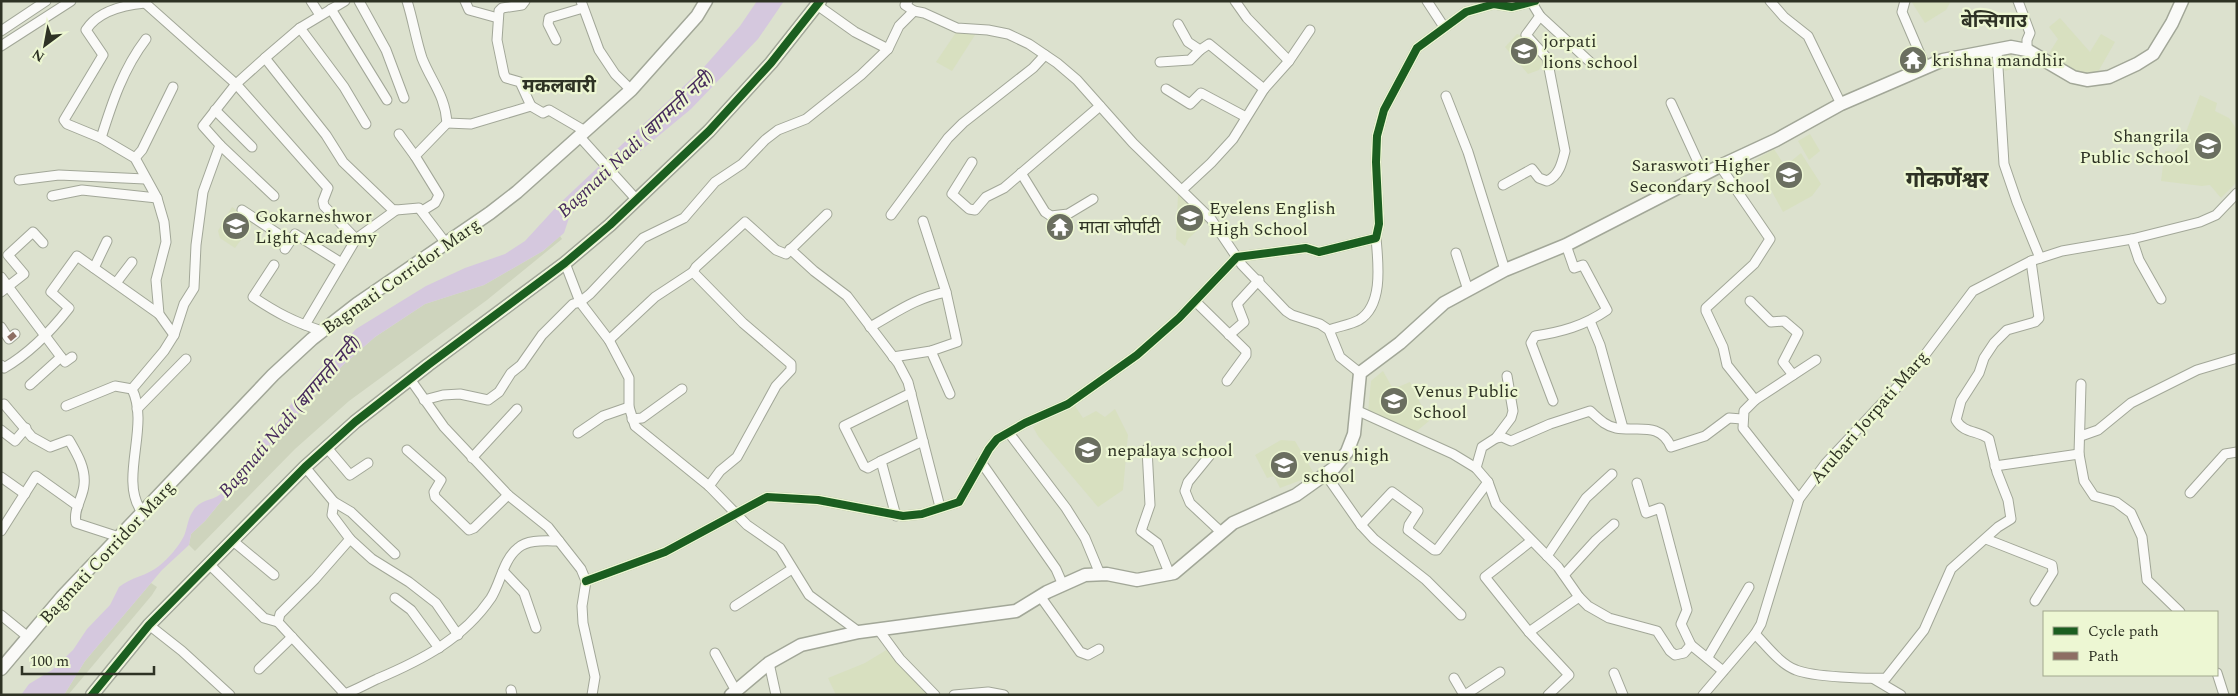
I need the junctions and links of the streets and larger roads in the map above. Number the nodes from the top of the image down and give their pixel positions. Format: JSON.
{"nodes":[{"id":1,"x":46,"y":1,"type":"edge"},
{"id":2,"x":70,"y":1,"type":"edge"},
{"id":3,"x":311,"y":1,"type":"edge"},
{"id":4,"x":345,"y":1,"type":"edge"},
{"id":5,"x":359,"y":1,"type":"edge"},
{"id":6,"x":407,"y":1,"type":"edge"},
{"id":7,"x":465,"y":1,"type":"edge"},
{"id":8,"x":525,"y":1,"type":"edge"},
{"id":9,"x":706,"y":1,"type":"edge"},
{"id":10,"x":908,"y":1,"type":"edge"},
{"id":11,"x":1235,"y":1,"type":"edge"},
{"id":12,"x":1426,"y":1,"type":"edge"},
{"id":13,"x":1770,"y":1,"type":"edge"},
{"id":14,"x":1905,"y":1,"type":"edge"},
{"id":15,"x":2018,"y":1,"type":"edge"},
{"id":16,"x":2182,"y":1,"type":"edge"},
{"id":17,"x":145,"y":2,"type":"edge"},
{"id":18,"x":1534,"y":2,"type":"edge"},
{"id":19,"x":818,"y":3,"type":"edge"},
{"id":20,"x":1497,"y":3,"type":"edge"},
{"id":21,"x":582,"y":4,"type":"edge"},
{"id":22,"x":1507,"y":4,"type":"edge"},
{"id":23,"x":331,"y":9,"type":"junction"},
{"id":24,"x":914,"y":12,"type":"junction"},
{"id":25,"x":320,"y":15,"type":"junction"},
{"id":26,"x":1540,"y":16,"type":"junction"},
{"id":27,"x":498,"y":18,"type":"junction"},
{"id":28,"x":1178,"y":24,"type":"dead end"},
{"id":29,"x":1444,"y":27,"type":"junction"},
{"id":30,"x":300,"y":28,"type":"junction"},
{"id":31,"x":1310,"y":30,"type":"dead end"},
{"id":32,"x":1,"y":31,"type":"edge"},
{"id":33,"x":146,"y":39,"type":"dead end"},
{"id":34,"x":556,"y":40,"type":"dead end"},
{"id":35,"x":1,"y":46,"type":"edge"},
{"id":36,"x":888,"y":49,"type":"junction"},
{"id":37,"x":1200,"y":50,"type":"junction"},
{"id":38,"x":2027,"y":50,"type":"junction"},
{"id":39,"x":1998,"y":51,"type":"junction"},
{"id":40,"x":1045,"y":55,"type":"junction"},
{"id":41,"x":265,"y":58,"type":"junction"},
{"id":42,"x":1160,"y":62,"type":"dead end"},
{"id":43,"x":1289,"y":62,"type":"junction"},
{"id":44,"x":1590,"y":62,"type":"dead end"},
{"id":45,"x":1926,"y":68,"type":"junction"},
{"id":46,"x":236,"y":84,"type":"junction"},
{"id":47,"x":173,"y":87,"type":"dead end"},
{"id":48,"x":1166,"y":89,"type":"dead end"},
{"id":49,"x":1264,"y":89,"type":"junction"},
{"id":50,"x":631,"y":90,"type":"junction"},
{"id":51,"x":1446,"y":96,"type":"dead end"},
{"id":52,"x":404,"y":98,"type":"dead end"},
{"id":53,"x":387,"y":100,"type":"dead end"},
{"id":54,"x":1671,"y":103,"type":"dead end"},
{"id":55,"x":1840,"y":104,"type":"junction"},
{"id":56,"x":531,"y":106,"type":"junction"},
{"id":57,"x":1100,"y":106,"type":"junction"},
{"id":58,"x":215,"y":110,"type":"junction"},
{"id":59,"x":1246,"y":117,"type":"junction"},
{"id":60,"x":447,"y":123,"type":"junction"},
{"id":61,"x":366,"y":124,"type":"dead end"},
{"id":62,"x":582,"y":133,"type":"junction"},
{"id":63,"x":399,"y":134,"type":"dead end"},
{"id":64,"x":101,"y":138,"type":"junction"},
{"id":65,"x":220,"y":145,"type":"junction"},
{"id":66,"x":252,"y":148,"type":"dead end"},
{"id":67,"x":415,"y":156,"type":"junction"},
{"id":68,"x":135,"y":158,"type":"junction"},
{"id":69,"x":972,"y":162,"type":"dead end"},
{"id":70,"x":1720,"y":166,"type":"junction"},
{"id":71,"x":1021,"y":174,"type":"junction"},
{"id":72,"x":1704,"y":175,"type":"junction"},
{"id":73,"x":145,"y":179,"type":"junction"},
{"id":74,"x":19,"y":180,"type":"dead end"},
{"id":75,"x":1503,"y":184,"type":"dead end"},
{"id":76,"x":1183,"y":189,"type":"junction"},
{"id":77,"x":2237,"y":193,"type":"edge"},
{"id":78,"x":52,"y":196,"type":"dead end"},
{"id":79,"x":274,"y":196,"type":"dead end"},
{"id":80,"x":157,"y":198,"type":"junction"},
{"id":81,"x":636,"y":199,"type":"junction"},
{"id":82,"x":1093,"y":199,"type":"dead end"},
{"id":83,"x":419,"y":209,"type":"junction"},
{"id":84,"x":242,"y":210,"type":"dead end"},
{"id":85,"x":396,"y":210,"type":"junction"},
{"id":86,"x":827,"y":214,"type":"dead end"},
{"id":87,"x":891,"y":215,"type":"dead end"},
{"id":88,"x":923,"y":221,"type":"dead end"},
{"id":89,"x":1376,"y":238,"type":"junction"},
{"id":90,"x":356,"y":239,"type":"junction"},
{"id":91,"x":2132,"y":239,"type":"junction"},
{"id":92,"x":107,"y":241,"type":"dead end"},
{"id":93,"x":445,"y":242,"type":"junction"},
{"id":94,"x":43,"y":243,"type":"dead end"},
{"id":95,"x":1566,"y":245,"type":"junction"},
{"id":96,"x":790,"y":249,"type":"junction"},
{"id":97,"x":1456,"y":253,"type":"dead end"},
{"id":98,"x":1237,"y":257,"type":"junction"},
{"id":99,"x":2035,"y":259,"type":"junction"},
{"id":100,"x":132,"y":262,"type":"dead end"},
{"id":101,"x":340,"y":262,"type":"junction"},
{"id":102,"x":565,"y":263,"type":"junction"},
{"id":103,"x":274,"y":265,"type":"dead end"},
{"id":104,"x":94,"y":268,"type":"junction"},
{"id":105,"x":1505,"y":270,"type":"junction"},
{"id":106,"x":693,"y":272,"type":"junction"},
{"id":107,"x":1,"y":277,"type":"edge"},
{"id":108,"x":1259,"y":280,"type":"junction"},
{"id":109,"x":116,"y":283,"type":"junction"},
{"id":110,"x":9,"y":286,"type":"junction"},
{"id":111,"x":1468,"y":290,"type":"junction"},
{"id":112,"x":1,"y":292,"type":"edge"},
{"id":113,"x":946,"y":292,"type":"junction"},
{"id":114,"x":2161,"y":299,"type":"dead end"},
{"id":115,"x":1195,"y":301,"type":"junction"},
{"id":116,"x":1750,"y":301,"type":"dead end"},
{"id":117,"x":580,"y":302,"type":"junction"},
{"id":118,"x":159,"y":314,"type":"junction"},
{"id":119,"x":1590,"y":322,"type":"junction"},
{"id":120,"x":305,"y":326,"type":"junction"},
{"id":121,"x":870,"y":326,"type":"junction"},
{"id":122,"x":1,"y":327,"type":"edge"},
{"id":123,"x":1329,"y":330,"type":"junction"},
{"id":124,"x":322,"y":331,"type":"junction"},
{"id":125,"x":15,"y":334,"type":"dead end"},
{"id":126,"x":46,"y":335,"type":"junction"},
{"id":127,"x":174,"y":335,"type":"junction"},
{"id":128,"x":1230,"y":336,"type":"junction"},
{"id":129,"x":609,"y":340,"type":"junction"},
{"id":130,"x":931,"y":351,"type":"junction"},
{"id":131,"x":61,"y":357,"type":"junction"},
{"id":132,"x":72,"y":357,"type":"dead end"},
{"id":133,"x":893,"y":357,"type":"junction"},
{"id":134,"x":2237,"y":358,"type":"edge"},
{"id":135,"x":186,"y":359,"type":"dead end"},
{"id":136,"x":1816,"y":360,"type":"dead end"},
{"id":137,"x":1,"y":365,"type":"edge"},
{"id":138,"x":1360,"y":373,"type":"junction"},
{"id":139,"x":1793,"y":375,"type":"junction"},
{"id":140,"x":1507,"y":376,"type":"dead end"},
{"id":141,"x":410,"y":380,"type":"junction"},
{"id":142,"x":1227,"y":381,"type":"dead end"},
{"id":143,"x":2081,"y":384,"type":"dead end"},
{"id":144,"x":30,"y":385,"type":"dead end"},
{"id":145,"x":132,"y":389,"type":"junction"},
{"id":146,"x":682,"y":389,"type":"dead end"},
{"id":147,"x":911,"y":393,"type":"junction"},
{"id":148,"x":950,"y":394,"type":"dead end"},
{"id":149,"x":424,"y":400,"type":"junction"},
{"id":150,"x":1755,"y":400,"type":"junction"},
{"id":151,"x":1553,"y":401,"type":"dead end"},
{"id":152,"x":4,"y":404,"type":"dead end"},
{"id":153,"x":66,"y":406,"type":"dead end"},
{"id":154,"x":629,"y":407,"type":"junction"},
{"id":155,"x":137,"y":409,"type":"junction"},
{"id":156,"x":517,"y":409,"type":"dead end"},
{"id":157,"x":1356,"y":410,"type":"junction"},
{"id":158,"x":632,"y":419,"type":"junction"},
{"id":159,"x":1742,"y":419,"type":"junction"},
{"id":160,"x":26,"y":428,"type":"junction"},
{"id":161,"x":1623,"y":428,"type":"junction"},
{"id":162,"x":1,"y":430,"type":"edge"},
{"id":163,"x":578,"y":433,"type":"dead end"},
{"id":164,"x":1009,"y":433,"type":"junction"},
{"id":165,"x":2081,"y":436,"type":"junction"},
{"id":166,"x":1496,"y":438,"type":"junction"},
{"id":167,"x":923,"y":441,"type":"junction"},
{"id":168,"x":328,"y":449,"type":"junction"},
{"id":169,"x":1147,"y":449,"type":"dead end"},
{"id":170,"x":407,"y":450,"type":"dead end"},
{"id":171,"x":2237,"y":452,"type":"edge"},
{"id":172,"x":2079,"y":454,"type":"junction"},
{"id":173,"x":1210,"y":455,"type":"dead end"},
{"id":174,"x":472,"y":458,"type":"junction"},
{"id":175,"x":881,"y":461,"type":"junction"},
{"id":176,"x":981,"y":462,"type":"junction"},
{"id":177,"x":368,"y":463,"type":"dead end"},
{"id":178,"x":1995,"y":466,"type":"junction"},
{"id":179,"x":305,"y":467,"type":"junction"},
{"id":180,"x":1476,"y":468,"type":"junction"},
{"id":181,"x":1612,"y":474,"type":"dead end"},
{"id":182,"x":1326,"y":475,"type":"junction"},
{"id":183,"x":1,"y":477,"type":"edge"},
{"id":184,"x":1488,"y":482,"type":"junction"},
{"id":185,"x":1637,"y":483,"type":"dead end"},
{"id":186,"x":709,"y":486,"type":"junction"},
{"id":187,"x":2190,"y":493,"type":"dead end"},
{"id":188,"x":25,"y":494,"type":"junction"},
{"id":189,"x":508,"y":495,"type":"junction"},
{"id":190,"x":1799,"y":499,"type":"junction"},
{"id":191,"x":334,"y":502,"type":"junction"},
{"id":192,"x":78,"y":506,"type":"junction"},
{"id":193,"x":940,"y":507,"type":"junction"},
{"id":194,"x":145,"y":511,"type":"junction"},
{"id":195,"x":736,"y":512,"type":"junction"},
{"id":196,"x":896,"y":516,"type":"junction"},
{"id":197,"x":1614,"y":524,"type":"dead end"},
{"id":198,"x":1361,"y":525,"type":"junction"},
{"id":199,"x":1,"y":531,"type":"edge"},
{"id":200,"x":1220,"y":532,"type":"junction"},
{"id":201,"x":119,"y":537,"type":"junction"},
{"id":202,"x":350,"y":538,"type":"junction"},
{"id":203,"x":1986,"y":539,"type":"junction"},
{"id":204,"x":233,"y":541,"type":"junction"},
{"id":205,"x":559,"y":541,"type":"junction"},
{"id":206,"x":1531,"y":541,"type":"junction"},
{"id":207,"x":395,"y":554,"type":"dead end"},
{"id":208,"x":1547,"y":556,"type":"junction"},
{"id":209,"x":210,"y":565,"type":"junction"},
{"id":210,"x":792,"y":569,"type":"junction"},
{"id":211,"x":503,"y":571,"type":"junction"},
{"id":212,"x":1100,"y":574,"type":"junction"},
{"id":213,"x":274,"y":575,"type":"dead end"},
{"id":214,"x":1170,"y":575,"type":"junction"},
{"id":215,"x":1564,"y":575,"type":"junction"},
{"id":216,"x":586,"y":581,"type":"junction"},
{"id":217,"x":1063,"y":585,"type":"junction"},
{"id":218,"x":1749,"y":587,"type":"dead end"},
{"id":219,"x":1040,"y":596,"type":"junction"},
{"id":220,"x":1579,"y":597,"type":"junction"},
{"id":221,"x":395,"y":598,"type":"dead end"},
{"id":222,"x":2035,"y":601,"type":"dead end"},
{"id":223,"x":735,"y":606,"type":"dead end"},
{"id":224,"x":2179,"y":611,"type":"edge"},
{"id":225,"x":1461,"y":614,"type":"dead end"},
{"id":226,"x":1,"y":615,"type":"edge"},
{"id":227,"x":278,"y":622,"type":"junction"},
{"id":228,"x":149,"y":625,"type":"junction"},
{"id":229,"x":536,"y":628,"type":"dead end"},
{"id":230,"x":878,"y":629,"type":"junction"},
{"id":231,"x":858,"y":632,"type":"junction"},
{"id":232,"x":1529,"y":632,"type":"junction"},
{"id":233,"x":1755,"y":634,"type":"junction"},
{"id":234,"x":458,"y":635,"type":"junction"},
{"id":235,"x":28,"y":637,"type":"junction"},
{"id":236,"x":292,"y":637,"type":"junction"},
{"id":237,"x":1691,"y":645,"type":"junction"},
{"id":238,"x":439,"y":648,"type":"junction"},
{"id":239,"x":1099,"y":648,"type":"dead end"},
{"id":240,"x":715,"y":653,"type":"dead end"},
{"id":241,"x":1708,"y":657,"type":"junction"},
{"id":242,"x":770,"y":663,"type":"junction"},
{"id":243,"x":259,"y":668,"type":"dead end"},
{"id":244,"x":1,"y":669,"type":"edge"},
{"id":245,"x":1723,"y":671,"type":"junction"},
{"id":246,"x":1500,"y":672,"type":"dead end"},
{"id":247,"x":1614,"y":673,"type":"dead end"},
{"id":248,"x":2218,"y":676,"type":"edge"},
{"id":249,"x":1454,"y":678,"type":"dead end"},
{"id":250,"x":1874,"y":679,"type":"junction"},
{"id":251,"x":734,"y":693,"type":"edge"},
{"id":252,"x":344,"y":694,"type":"edge"},
{"id":253,"x":92,"y":695,"type":"edge"},
{"id":254,"x":230,"y":695,"type":"edge"},
{"id":255,"x":592,"y":695,"type":"edge"},
{"id":256,"x":776,"y":695,"type":"edge"},
{"id":257,"x":935,"y":695,"type":"edge"},
{"id":258,"x":954,"y":695,"type":"edge"},
{"id":259,"x":1004,"y":695,"type":"edge"},
{"id":260,"x":1464,"y":695,"type":"edge"},
{"id":261,"x":1548,"y":695,"type":"edge"},
{"id":262,"x":1623,"y":695,"type":"edge"},
{"id":263,"x":1703,"y":695,"type":"edge"},
{"id":264,"x":1901,"y":695,"type":"edge"},
{"id":265,"x":2224,"y":695,"type":"edge"}],
"edges":[{"from":1,"to":32,"type":"street"},
{"from":2,"to":35,"type":"street"},
{"from":3,"to":25,"type":"street"},
{"from":4,"to":23,"type":"street"},
{"from":5,"to":52,"type":"street"},
{"from":6,"to":60,"type":"street"},
{"from":7,"to":27,"type":"street"},
{"from":8,"to":27,"type":"street"},
{"from":9,"to":50,"type":"street","name":"Bagmati Corridor Marg"},
{"from":10,"to":24,"type":"street"},
{"from":11,"to":43,"type":"street"},
{"from":12,"to":29,"type":"street"},
{"from":13,"to":55,"type":"street"},
{"from":14,"to":45,"type":"street"},
{"from":15,"to":38,"type":"street"},
{"from":16,"to":38,"type":"street"},
{"from":17,"to":46,"type":"street"},
{"from":17,"to":64,"type":"street"},
{"from":18,"to":22,"type":"street"},
{"from":18,"to":26,"type":"street"},
{"from":19,"to":36,"type":"street"},
{"from":19,"to":81,"type":"street"},
{"from":20,"to":22,"type":"street"},
{"from":20,"to":29,"type":"street"},
{"from":21,"to":34,"type":"street"},
{"from":21,"to":50,"type":"street"},
{"from":23,"to":25,"type":"street"},
{"from":23,"to":53,"type":"street"},
{"from":24,"to":36,"type":"street"},
{"from":24,"to":40,"type":"street"},
{"from":25,"to":30,"type":"street"},
{"from":26,"to":44,"type":"street"},
{"from":26,"to":75,"type":"street"},
{"from":27,"to":56,"type":"street"},
{"from":28,"to":37,"type":"street"},
{"from":29,"to":89,"type":"street"},
{"from":30,"to":41,"type":"street"},
{"from":30,"to":61,"type":"street"},
{"from":31,"to":43,"type":"street"},
{"from":33,"to":64,"type":"street"},
{"from":36,"to":117,"type":"street"},
{"from":37,"to":42,"type":"street"},
{"from":37,"to":49,"type":"street"},
{"from":38,"to":39,"type":"street"},
{"from":39,"to":45,"type":"street"},
{"from":39,"to":99,"type":"street"},
{"from":40,"to":57,"type":"street"},
{"from":40,"to":87,"type":"street"},
{"from":41,"to":46,"type":"street"},
{"from":41,"to":85,"type":"street"},
{"from":43,"to":49,"type":"street"},
{"from":45,"to":55,"type":"street"},
{"from":46,"to":58,"type":"street"},
{"from":46,"to":90,"type":"street"},
{"from":47,"to":68,"type":"street"},
{"from":48,"to":59,"type":"street"},
{"from":49,"to":59,"type":"street"},
{"from":50,"to":62,"type":"street","name":"Bagmati Corridor Marg"},
{"from":51,"to":105,"type":"street"},
{"from":54,"to":72,"type":"street"},
{"from":55,"to":70,"type":"street"},
{"from":56,"to":60,"type":"street"},
{"from":56,"to":62,"type":"street"},
{"from":57,"to":71,"type":"street"},
{"from":57,"to":76,"type":"street"},
{"from":58,"to":65,"type":"street"},
{"from":58,"to":66,"type":"street"},
{"from":59,"to":76,"type":"street"},
{"from":60,"to":67,"type":"street"},
{"from":62,"to":81,"type":"street"},
{"from":62,"to":93,"type":"street","name":"Bagmati Corridor Marg"},
{"from":63,"to":67,"type":"street"},
{"from":64,"to":68,"type":"street"},
{"from":65,"to":79,"type":"street"},
{"from":65,"to":127,"type":"street"},
{"from":67,"to":83,"type":"street"},
{"from":68,"to":73,"type":"street"},
{"from":69,"to":71,"type":"street"},
{"from":70,"to":72,"type":"street"},
{"from":70,"to":150,"type":"street"},
{"from":71,"to":82,"type":"street"},
{"from":72,"to":95,"type":"street"},
{"from":73,"to":74,"type":"street"},
{"from":73,"to":80,"type":"street"},
{"from":76,"to":98,"type":"street"},
{"from":77,"to":91,"type":"street","name":"Arubari Jorpati Marg"},
{"from":78,"to":80,"type":"street"},
{"from":80,"to":118,"type":"street"},
{"from":81,"to":102,"type":"street"},
{"from":83,"to":85,"type":"street"},
{"from":83,"to":93,"type":"street"},
{"from":84,"to":101,"type":"street"},
{"from":85,"to":90,"type":"street"},
{"from":86,"to":96,"type":"street"},
{"from":88,"to":113,"type":"street"},
{"from":89,"to":98,"type":"street"},
{"from":89,"to":123,"type":"street"},
{"from":90,"to":101,"type":"street"},
{"from":91,"to":99,"type":"street","name":"Arubari Jorpati Marg"},
{"from":91,"to":114,"type":"street"},
{"from":92,"to":104,"type":"street"},
{"from":93,"to":124,"type":"street","name":"Bagmati Corridor Marg"},
{"from":94,"to":110,"type":"street"},
{"from":95,"to":105,"type":"street"},
{"from":95,"to":119,"type":"street"},
{"from":96,"to":106,"type":"street"},
{"from":96,"to":121,"type":"street"},
{"from":97,"to":111,"type":"street"},
{"from":98,"to":108,"type":"street"},
{"from":98,"to":115,"type":"street"},
{"from":99,"to":178,"type":"street"},
{"from":99,"to":190,"type":"street","name":"Arubari Jorpati Marg"},
{"from":100,"to":109,"type":"street"},
{"from":101,"to":120,"type":"street"},
{"from":102,"to":117,"type":"street"},
{"from":102,"to":141,"type":"street"},
{"from":103,"to":120,"type":"street"},
{"from":104,"to":109,"type":"street"},
{"from":104,"to":126,"type":"street"},
{"from":105,"to":111,"type":"street"},
{"from":106,"to":129,"type":"street"},
{"from":106,"to":186,"type":"street"},
{"from":107,"to":110,"type":"street"},
{"from":108,"to":123,"type":"street"},
{"from":108,"to":128,"type":"street"},
{"from":109,"to":118,"type":"street"},
{"from":110,"to":112,"type":"street"},
{"from":110,"to":126,"type":"street"},
{"from":111,"to":138,"type":"street"},
{"from":113,"to":121,"type":"street"},
{"from":113,"to":130,"type":"street"},
{"from":115,"to":128,"type":"street"},
{"from":115,"to":164,"type":"street"},
{"from":116,"to":139,"type":"street"},
{"from":117,"to":129,"type":"street"},
{"from":117,"to":149,"type":"street"},
{"from":118,"to":127,"type":"street"},
{"from":119,"to":151,"type":"street"},
{"from":119,"to":161,"type":"street"},
{"from":120,"to":124,"type":"street"},
{"from":121,"to":133,"type":"street"},
{"from":122,"to":125,"type":"street"},
{"from":123,"to":138,"type":"street"},
{"from":124,"to":194,"type":"street","name":"Bagmati Corridor Marg"},
{"from":126,"to":131,"type":"street"},
{"from":126,"to":137,"type":"street"},
{"from":127,"to":145,"type":"street"},
{"from":128,"to":142,"type":"street"},
{"from":129,"to":154,"type":"street"},
{"from":130,"to":133,"type":"street"},
{"from":130,"to":148,"type":"street"},
{"from":131,"to":132,"type":"street"},
{"from":131,"to":144,"type":"street"},
{"from":133,"to":147,"type":"street"},
{"from":134,"to":165,"type":"street"},
{"from":135,"to":155,"type":"street"},
{"from":136,"to":139,"type":"street"},
{"from":138,"to":157,"type":"street"},
{"from":139,"to":150,"type":"street"},
{"from":140,"to":166,"type":"street"},
{"from":141,"to":149,"type":"street"},
{"from":141,"to":168,"type":"street"},
{"from":143,"to":165,"type":"street"},
{"from":145,"to":153,"type":"street"},
{"from":145,"to":155,"type":"street"},
{"from":146,"to":158,"type":"street"},
{"from":147,"to":167,"type":"street"},
{"from":147,"to":175,"type":"street"},
{"from":149,"to":174,"type":"street"},
{"from":150,"to":159,"type":"street"},
{"from":152,"to":160,"type":"street"},
{"from":154,"to":158,"type":"street"},
{"from":154,"to":163,"type":"street"},
{"from":155,"to":194,"type":"street"},
{"from":156,"to":174,"type":"street"},
{"from":157,"to":180,"type":"street"},
{"from":157,"to":182,"type":"street"},
{"from":158,"to":186,"type":"street"},
{"from":159,"to":161,"type":"street"},
{"from":159,"to":190,"type":"street"},
{"from":160,"to":162,"type":"street"},
{"from":160,"to":192,"type":"street"},
{"from":161,"to":166,"type":"street"},
{"from":164,"to":176,"type":"street"},
{"from":164,"to":212,"type":"street"},
{"from":165,"to":172,"type":"street"},
{"from":166,"to":180,"type":"street"},
{"from":167,"to":175,"type":"street"},
{"from":167,"to":193,"type":"street"},
{"from":168,"to":177,"type":"street"},
{"from":168,"to":179,"type":"street"},
{"from":169,"to":214,"type":"street"},
{"from":170,"to":189,"type":"street"},
{"from":171,"to":187,"type":"street"},
{"from":172,"to":178,"type":"street"},
{"from":172,"to":224,"type":"street"},
{"from":173,"to":200,"type":"street"},
{"from":174,"to":189,"type":"street"},
{"from":175,"to":196,"type":"street"},
{"from":176,"to":193,"type":"street"},
{"from":176,"to":217,"type":"street"},
{"from":178,"to":203,"type":"street"},
{"from":179,"to":191,"type":"street"},
{"from":179,"to":204,"type":"street"},
{"from":180,"to":184,"type":"street"},
{"from":181,"to":208,"type":"street"},
{"from":182,"to":198,"type":"street"},
{"from":182,"to":200,"type":"street"},
{"from":183,"to":188,"type":"street"},
{"from":184,"to":198,"type":"street"},
{"from":184,"to":206,"type":"street"},
{"from":185,"to":237,"type":"street"},
{"from":186,"to":195,"type":"street"},
{"from":188,"to":192,"type":"street"},
{"from":188,"to":199,"type":"street"},
{"from":189,"to":205,"type":"street"},
{"from":190,"to":233,"type":"street","name":"Arubari Jorpati Marg"},
{"from":191,"to":202,"type":"street"},
{"from":191,"to":207,"type":"street"},
{"from":192,"to":201,"type":"street"},
{"from":193,"to":196,"type":"street"},
{"from":194,"to":201,"type":"street","name":"Bagmati Corridor Marg"},
{"from":195,"to":196,"type":"street"},
{"from":195,"to":210,"type":"street"},
{"from":195,"to":216,"type":"street"},
{"from":197,"to":215,"type":"street"},
{"from":198,"to":225,"type":"street"},
{"from":200,"to":214,"type":"street"},
{"from":201,"to":235,"type":"street","name":"Bagmati Corridor Marg"},
{"from":202,"to":227,"type":"street"},
{"from":202,"to":234,"type":"street"},
{"from":203,"to":222,"type":"street"},
{"from":203,"to":250,"type":"street"},
{"from":204,"to":209,"type":"street"},
{"from":204,"to":213,"type":"street"},
{"from":205,"to":211,"type":"street"},
{"from":205,"to":216,"type":"street"},
{"from":206,"to":208,"type":"street"},
{"from":206,"to":232,"type":"street"},
{"from":208,"to":215,"type":"street"},
{"from":209,"to":227,"type":"street"},
{"from":209,"to":228,"type":"street"},
{"from":210,"to":223,"type":"street"},
{"from":210,"to":231,"type":"street"},
{"from":211,"to":229,"type":"street"},
{"from":211,"to":234,"type":"street"},
{"from":212,"to":214,"type":"street"},
{"from":212,"to":217,"type":"street"},
{"from":215,"to":220,"type":"street"},
{"from":216,"to":255,"type":"street"},
{"from":217,"to":219,"type":"street"},
{"from":218,"to":241,"type":"street"},
{"from":219,"to":230,"type":"street"},
{"from":219,"to":239,"type":"street"},
{"from":220,"to":232,"type":"street"},
{"from":220,"to":237,"type":"street"},
{"from":221,"to":238,"type":"street"},
{"from":226,"to":235,"type":"street"},
{"from":227,"to":236,"type":"street"},
{"from":228,"to":253,"type":"street"},
{"from":228,"to":254,"type":"street"},
{"from":230,"to":231,"type":"street"},
{"from":230,"to":257,"type":"street"},
{"from":231,"to":242,"type":"street"},
{"from":232,"to":261,"type":"street"},
{"from":233,"to":245,"type":"street","name":"Arubari Jorpati Marg"},
{"from":233,"to":250,"type":"street"},
{"from":234,"to":238,"type":"street"},
{"from":235,"to":244,"type":"street","name":"Bagmati Corridor Marg"},
{"from":236,"to":243,"type":"street"},
{"from":236,"to":252,"type":"street"},
{"from":237,"to":241,"type":"street"},
{"from":238,"to":252,"type":"street"},
{"from":240,"to":251,"type":"street"},
{"from":241,"to":245,"type":"street"},
{"from":242,"to":251,"type":"street"},
{"from":242,"to":256,"type":"street"},
{"from":245,"to":263,"type":"street","name":"Arubari Jorpati Marg"},
{"from":246,"to":260,"type":"street"},
{"from":247,"to":262,"type":"street"},
{"from":248,"to":265,"type":"street"},
{"from":249,"to":260,"type":"street"},
{"from":250,"to":264,"type":"street"},
{"from":258,"to":259,"type":"street"}]}
